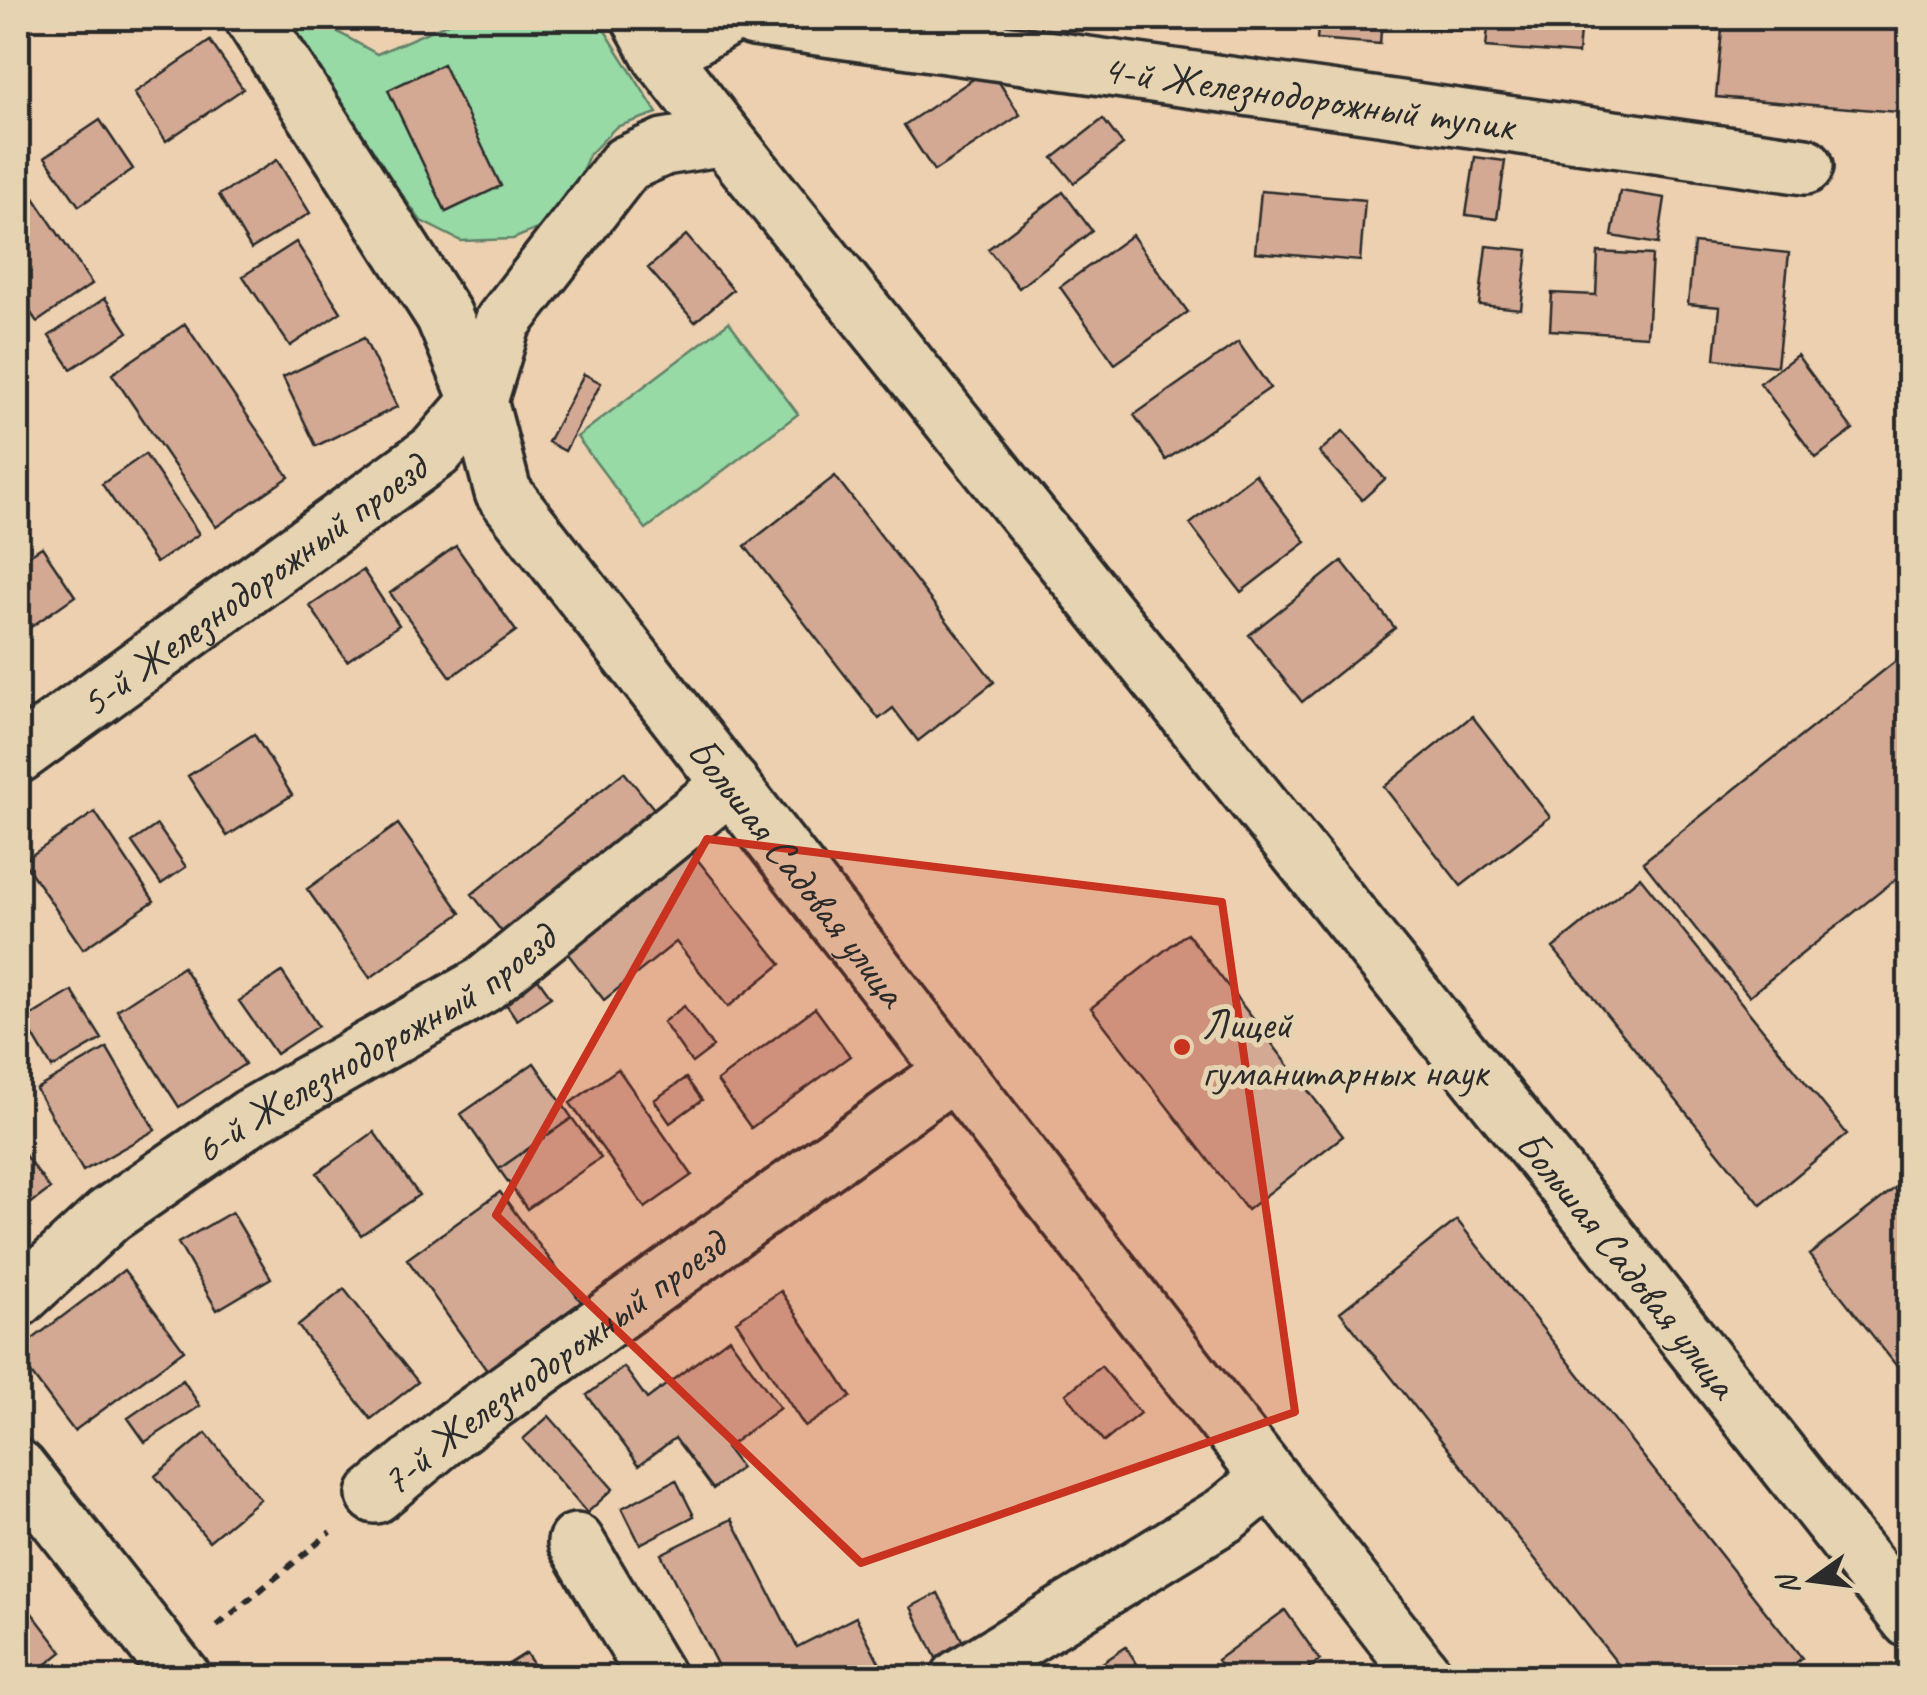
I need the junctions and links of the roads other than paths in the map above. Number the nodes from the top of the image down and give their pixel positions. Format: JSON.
{"nodes":[{"id":1,"x":253,"y":18,"type":"edge"},
{"id":2,"x":726,"y":18,"type":"edge"},
{"id":3,"x":754,"y":18,"type":"edge"},
{"id":4,"x":651,"y":37,"type":"edge"},
{"id":5,"x":724,"y":136,"type":"junction"},
{"id":6,"x":1805,"y":166,"type":"dead end"},
{"id":7,"x":479,"y":401,"type":"junction"},
{"id":8,"x":18,"y":755,"type":"edge"},
{"id":9,"x":731,"y":784,"type":"junction"},
{"id":10,"x":953,"y":1072,"type":"junction"},
{"id":11,"x":18,"y":1299,"type":"edge"},
{"id":12,"x":18,"y":1468,"type":"edge"},
{"id":13,"x":1270,"y":1478,"type":"junction"},
{"id":14,"x":375,"y":1495,"type":"road end"},
{"id":15,"x":576,"y":1542,"type":"dead end"},
{"id":16,"x":1908,"y":1618,"type":"edge"},
{"id":17,"x":180,"y":1676,"type":"edge"},
{"id":18,"x":657,"y":1678,"type":"edge"},
{"id":19,"x":958,"y":1678,"type":"edge"},
{"id":20,"x":1426,"y":1678,"type":"edge"}],
"edges":[{"from":1,"to":7,"type":"street","name":"Большая Садовая улица"},
{"from":2,"to":4,"type":"street"},
{"from":3,"to":6,"type":"street","name":"4-й Железнодорожный тупик"},
{"from":4,"to":5,"type":"street","name":"Большая Садовая улица"},
{"from":5,"to":7,"type":"street"},
{"from":5,"to":16,"type":"street","name":"Большая Садовая улица"},
{"from":7,"to":8,"type":"street","name":"5-й Железнодорожный проезд"},
{"from":7,"to":9,"type":"street","name":"Большая Садовая улица"},
{"from":9,"to":10,"type":"street","name":"Большая Садовая улица"},
{"from":9,"to":11,"type":"street","name":"6-й Железнодорожный проезд"},
{"from":10,"to":13,"type":"street","name":"Большая Садовая улица"},
{"from":10,"to":14,"type":"street","name":"7-й Железнодорожный проезд"},
{"from":12,"to":17,"type":"street"},
{"from":13,"to":19,"type":"street"},
{"from":13,"to":20,"type":"street","name":"Большая Садовая улица"},
{"from":15,"to":18,"type":"street"}]}
